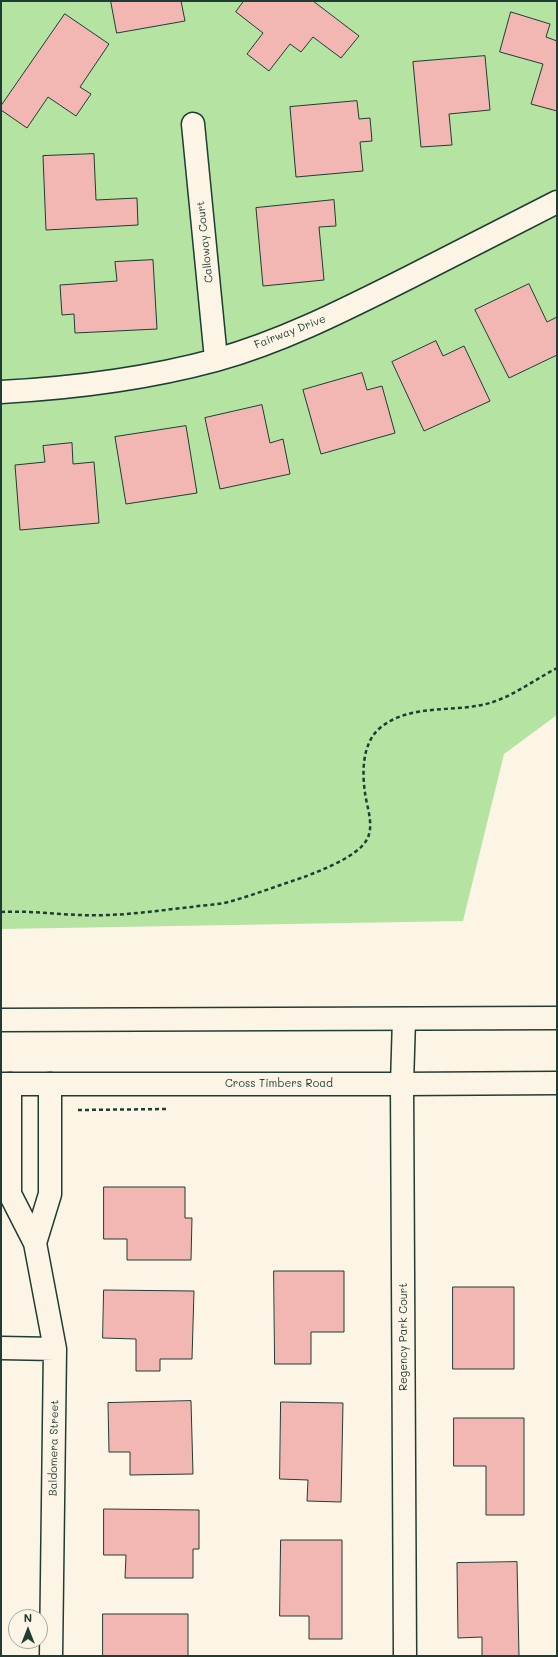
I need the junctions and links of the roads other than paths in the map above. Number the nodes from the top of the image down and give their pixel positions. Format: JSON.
{"nodes":[{"id":1,"x":193,"y":124,"type":"dead end"},
{"id":2,"x":557,"y":202,"type":"edge"},
{"id":3,"x":216,"y":360,"type":"junction"},
{"id":4,"x":1,"y":392,"type":"edge"},
{"id":5,"x":557,"y":1018,"type":"edge"},
{"id":6,"x":404,"y":1019,"type":"junction"},
{"id":7,"x":1,"y":1020,"type":"edge"},
{"id":8,"x":557,"y":1083,"type":"edge"},
{"id":9,"x":6,"y":1084,"type":"edge"},
{"id":10,"x":50,"y":1084,"type":"junction"},
{"id":11,"x":402,"y":1084,"type":"junction"},
{"id":12,"x":35,"y":1243,"type":"junction"},
{"id":13,"x":1,"y":1348,"type":"edge"},
{"id":14,"x":55,"y":1349,"type":"junction"},
{"id":15,"x":51,"y":1656,"type":"edge"},
{"id":16,"x":404,"y":1656,"type":"edge"}],
"edges":[{"from":1,"to":3,"type":"street","name":"Calloway Court"},
{"from":2,"to":3,"type":"street","name":"Fairway Drive"},
{"from":3,"to":4,"type":"street","name":"Fairway Drive"},
{"from":5,"to":6,"type":"street"},
{"from":6,"to":7,"type":"street"},
{"from":6,"to":11,"type":"street","name":"Regency Park Court"},
{"from":8,"to":11,"type":"street","name":"Cross Timbers Road"},
{"from":9,"to":10,"type":"street","name":"Cross Timbers Road"},
{"from":9,"to":12,"type":"street","name":"Baldomera Street"},
{"from":10,"to":11,"type":"street","name":"Cross Timbers Road"},
{"from":10,"to":12,"type":"street","name":"Baldomera Street"},
{"from":11,"to":16,"type":"street","name":"Regency Park Court"},
{"from":12,"to":14,"type":"street","name":"Baldomera Street"},
{"from":13,"to":14,"type":"street"},
{"from":14,"to":15,"type":"street","name":"Baldomera Street"}]}
